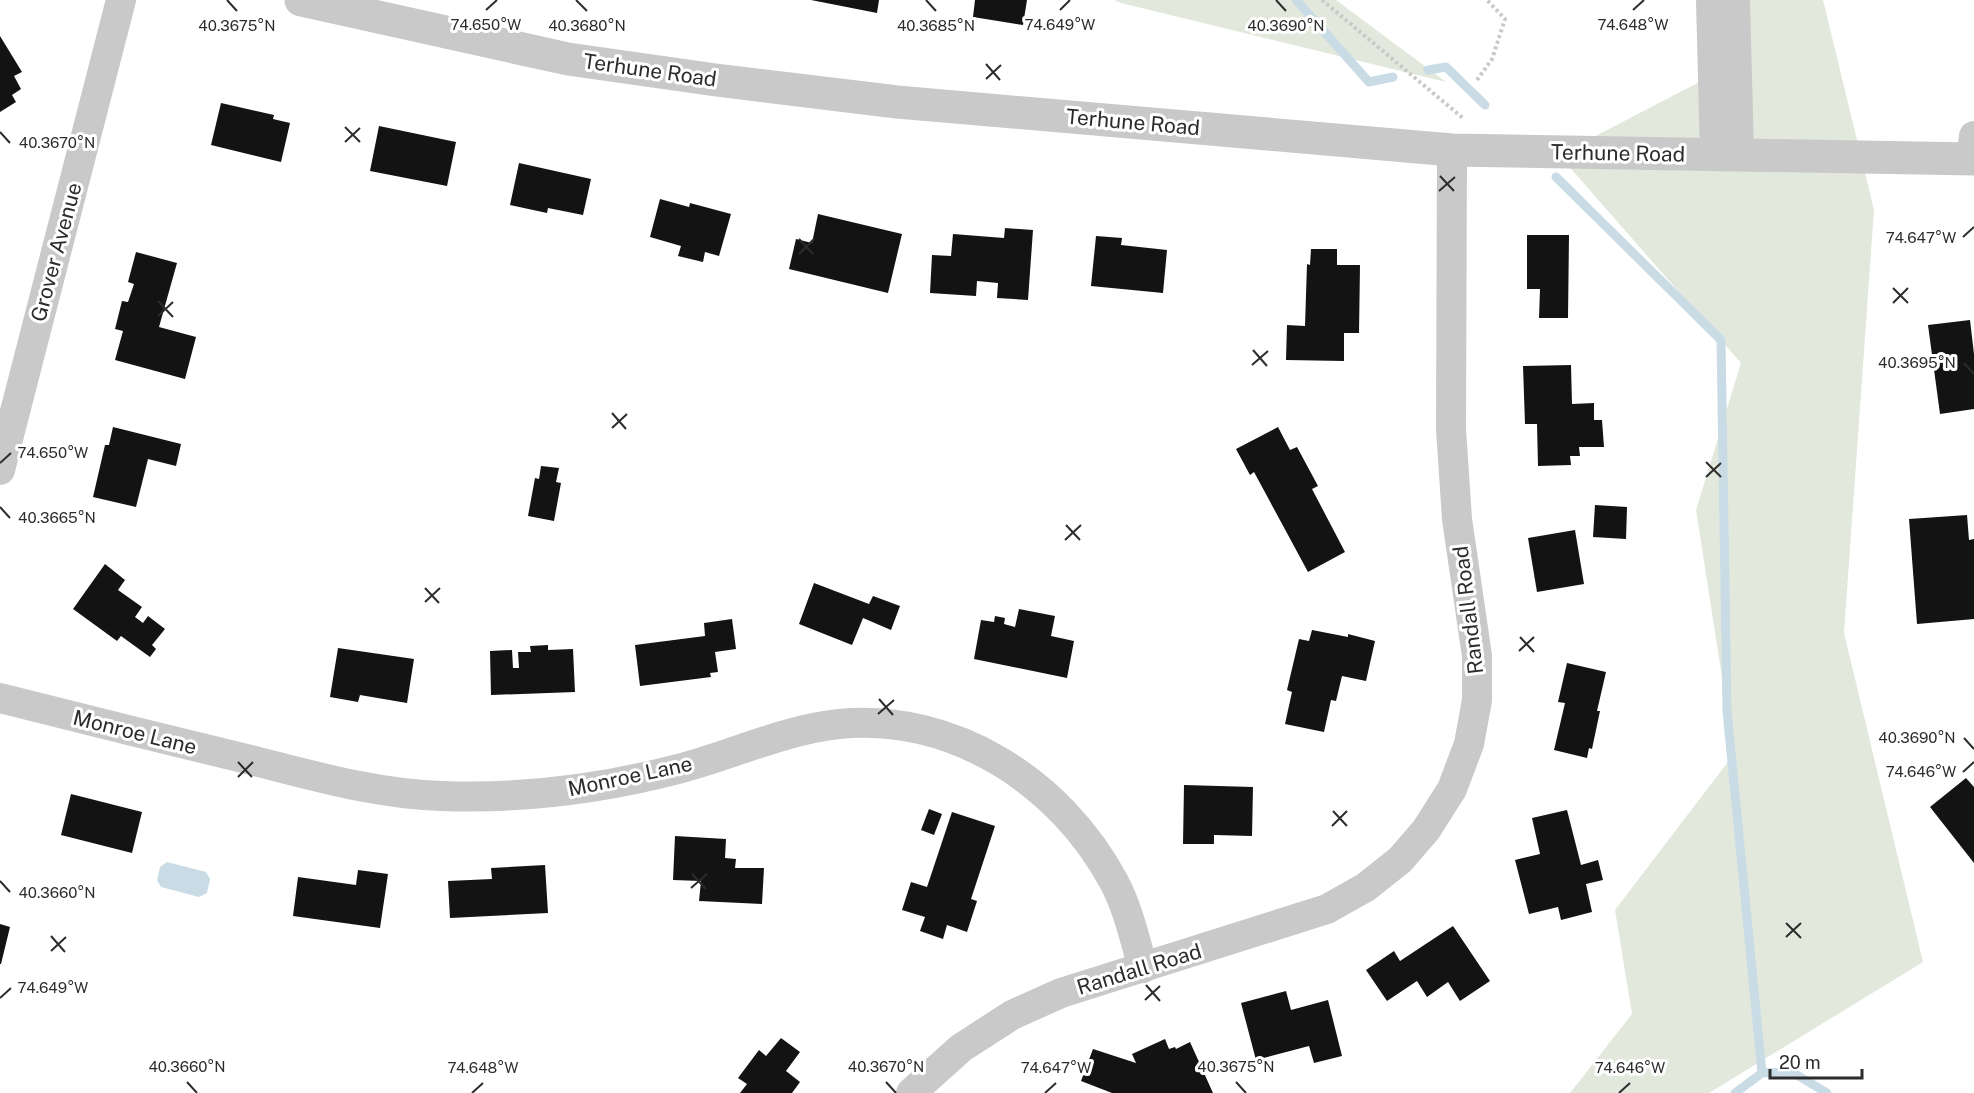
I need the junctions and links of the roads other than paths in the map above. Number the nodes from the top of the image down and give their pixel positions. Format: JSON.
{"nodes":[{"id":1,"x":121,"y":0,"type":"edge"},
{"id":2,"x":301,"y":0,"type":"edge"},
{"id":3,"x":1711,"y":0,"type":"edge"},
{"id":4,"x":1735,"y":0,"type":"edge"},
{"id":5,"x":1452,"y":150,"type":"junction"},
{"id":6,"x":1973,"y":152,"type":"edge"},
{"id":7,"x":1727,"y":155,"type":"junction"},
{"id":8,"x":0,"y":470,"type":"edge"},
{"id":9,"x":0,"y":698,"type":"edge"},
{"id":10,"x":1143,"y":968,"type":"junction"},
{"id":11,"x":911,"y":1093,"type":"edge"}],
"edges":[{"from":1,"to":8,"type":"street","name":"Grover Avenue"},
{"from":2,"to":5,"type":"street","name":"Terhune Road"},
{"from":3,"to":7,"type":"street"},
{"from":4,"to":7,"type":"street"},
{"from":5,"to":7,"type":"street","name":"Terhune Road"},
{"from":5,"to":10,"type":"street","name":"Randall Road"},
{"from":6,"to":7,"type":"street","name":"Terhune Road"},
{"from":9,"to":10,"type":"street","name":"Monroe Lane"},
{"from":10,"to":11,"type":"street","name":"Randall Road"}]}
